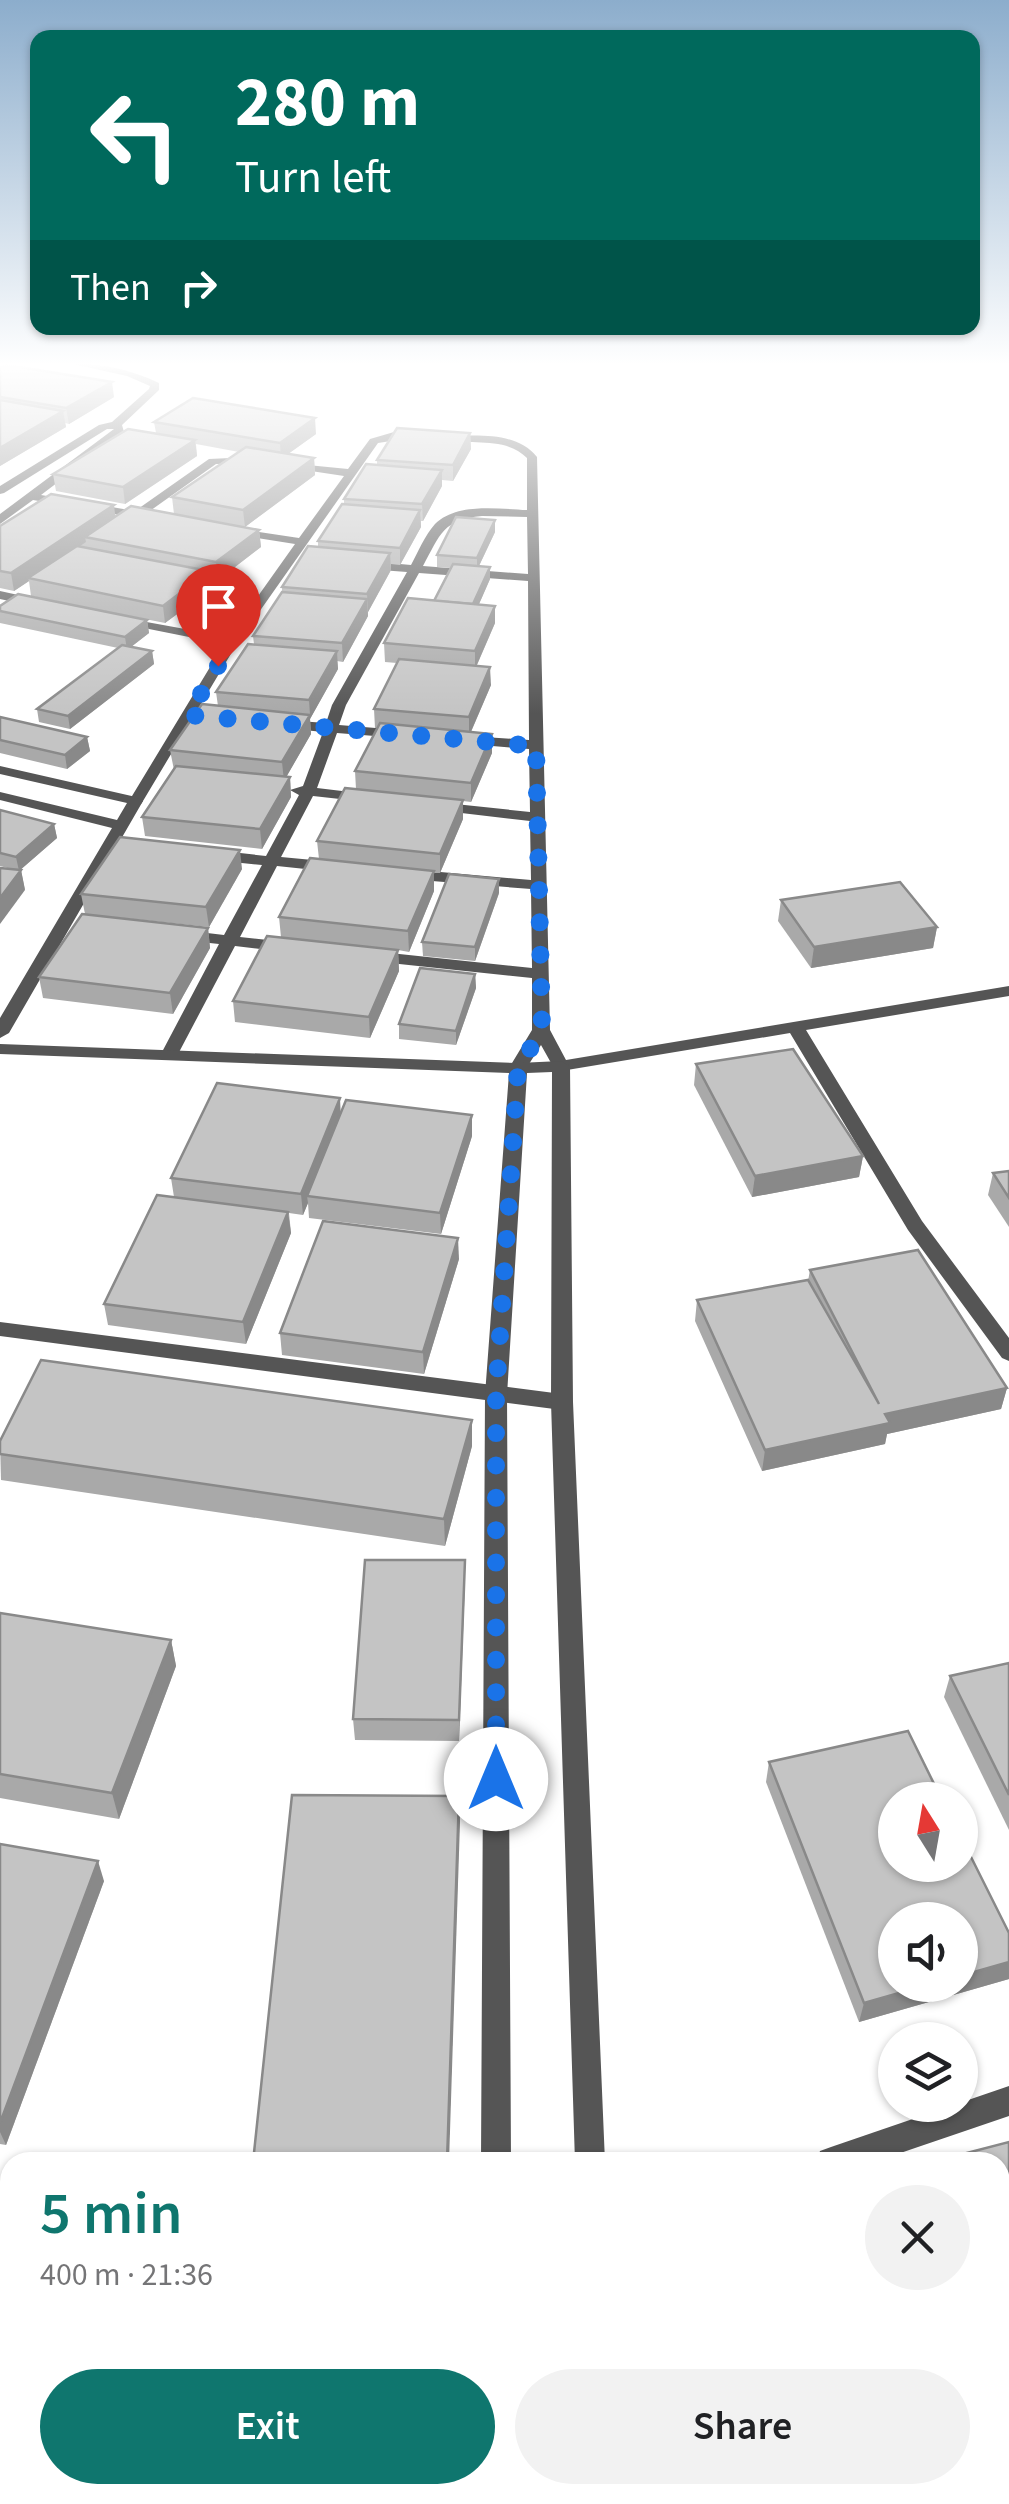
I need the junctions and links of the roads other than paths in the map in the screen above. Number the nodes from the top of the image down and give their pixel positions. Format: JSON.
{"nodes":[{"id":1,"x":55,"y":480,"type":"edge"},
{"id":2,"x":185,"y":480,"type":"edge"},
{"id":3,"x":345,"y":480,"type":"edge"},
{"id":4,"x":532,"y":480,"type":"edge"},
{"id":5,"x":32,"y":497,"type":"junction"},
{"id":6,"x":137,"y":514,"type":"junction"},
{"id":7,"x":532,"y":514,"type":"junction"},
{"id":8,"x":155,"y":518,"type":"edge"},
{"id":9,"x":0,"y":520,"type":"edge"},
{"id":10,"x":228,"y":530,"type":"edge"},
{"id":11,"x":302,"y":542,"type":"junction"},
{"id":12,"x":291,"y":558,"type":"junction"},
{"id":13,"x":308,"y":560,"type":"edge"},
{"id":14,"x":344,"y":563,"type":"edge"},
{"id":15,"x":415,"y":570,"type":"junction"},
{"id":16,"x":533,"y":578,"type":"junction"},
{"id":17,"x":0,"y":595,"type":"edge"},
{"id":18,"x":62,"y":608,"type":"edge"},
{"id":19,"x":100,"y":615,"type":"edge"},
{"id":20,"x":232,"y":642,"type":"junction"},
{"id":21,"x":188,"y":715,"type":"junction"},
{"id":22,"x":206,"y":716,"type":"edge"},
{"id":23,"x":259,"y":722,"type":"edge"},
{"id":24,"x":330,"y":728,"type":"junction"},
{"id":25,"x":424,"y":736,"type":"edge"},
{"id":26,"x":442,"y":738,"type":"edge"},
{"id":27,"x":536,"y":746,"type":"junction"},
{"id":28,"x":0,"y":770,"type":"edge"},
{"id":29,"x":150,"y":777,"type":"junction"},
{"id":30,"x":170,"y":778,"type":"edge"},
{"id":31,"x":289,"y":789,"type":"edge"},
{"id":32,"x":308,"y":791,"type":"junction"},
{"id":33,"x":0,"y":796,"type":"edge"},
{"id":34,"x":385,"y":800,"type":"edge"},
{"id":35,"x":136,"y":802,"type":"junction"},
{"id":36,"x":423,"y":804,"type":"edge"},
{"id":37,"x":538,"y":817,"type":"junction"},
{"id":38,"x":122,"y":826,"type":"junction"},
{"id":39,"x":201,"y":854,"type":"edge"},
{"id":40,"x":273,"y":862,"type":"junction"},
{"id":41,"x":349,"y":868,"type":"edge"},
{"id":42,"x":387,"y":872,"type":"edge"},
{"id":43,"x":539,"y":885,"type":"junction"},
{"id":44,"x":158,"y":932,"type":"edge"},
{"id":45,"x":231,"y":941,"type":"junction"},
{"id":46,"x":308,"y":949,"type":"edge"},
{"id":47,"x":347,"y":953,"type":"edge"},
{"id":48,"x":541,"y":974,"type":"junction"},
{"id":49,"x":1009,"y":991,"type":"edge"},
{"id":50,"x":795,"y":1027,"type":"junction"},
{"id":51,"x":542,"y":1030,"type":"junction"},
{"id":52,"x":0,"y":1033,"type":"edge"},
{"id":53,"x":0,"y":1048,"type":"edge"},
{"id":54,"x":171,"y":1052,"type":"junction"},
{"id":55,"x":560,"y":1066,"type":"junction"},
{"id":56,"x":518,"y":1068,"type":"junction"},
{"id":57,"x":0,"y":1329,"type":"edge"},
{"id":58,"x":1009,"y":1353,"type":"edge"},
{"id":59,"x":496,"y":1395,"type":"junction"},
{"id":60,"x":562,"y":1402,"type":"junction"},
{"id":61,"x":1009,"y":2101,"type":"edge"},
{"id":62,"x":496,"y":2152,"type":"edge"},
{"id":63,"x":590,"y":2152,"type":"edge"},
{"id":64,"x":860,"y":2152,"type":"edge"}],
"edges":[{"from":1,"to":5,"type":"street"},
{"from":2,"to":6,"type":"street"},
{"from":3,"to":11,"type":"street"},
{"from":4,"to":7,"type":"street"},
{"from":5,"to":6,"type":"street"},
{"from":5,"to":9,"type":"street"},
{"from":6,"to":8,"type":"street"},
{"from":7,"to":15,"type":"street"},
{"from":7,"to":16,"type":"street"},
{"from":10,"to":11,"type":"street"},
{"from":11,"to":12,"type":"street"},
{"from":12,"to":13,"type":"street"},
{"from":12,"to":20,"type":"street"},
{"from":14,"to":15,"type":"street"},
{"from":15,"to":16,"type":"street"},
{"from":15,"to":24,"type":"street"},
{"from":16,"to":27,"type":"street"},
{"from":17,"to":18,"type":"street"},
{"from":19,"to":20,"type":"street"},
{"from":20,"to":21,"type":"street"},
{"from":21,"to":22,"type":"street"},
{"from":21,"to":29,"type":"street"},
{"from":23,"to":24,"type":"street"},
{"from":24,"to":25,"type":"street"},
{"from":24,"to":32,"type":"street"},
{"from":26,"to":27,"type":"street"},
{"from":27,"to":37,"type":"street"},
{"from":28,"to":35,"type":"street"},
{"from":29,"to":30,"type":"street"},
{"from":29,"to":35,"type":"street"},
{"from":31,"to":32,"type":"street"},
{"from":32,"to":34,"type":"street"},
{"from":32,"to":40,"type":"street"},
{"from":33,"to":38,"type":"street"},
{"from":35,"to":38,"type":"street"},
{"from":36,"to":37,"type":"street"},
{"from":37,"to":43,"type":"street"},
{"from":38,"to":52,"type":"street"},
{"from":39,"to":40,"type":"street"},
{"from":40,"to":41,"type":"street"},
{"from":40,"to":45,"type":"street"},
{"from":42,"to":43,"type":"street"},
{"from":43,"to":48,"type":"street"},
{"from":44,"to":45,"type":"street"},
{"from":45,"to":46,"type":"street"},
{"from":45,"to":54,"type":"street"},
{"from":47,"to":48,"type":"street"},
{"from":48,"to":51,"type":"street"},
{"from":49,"to":50,"type":"street"},
{"from":50,"to":55,"type":"street"},
{"from":50,"to":58,"type":"street"},
{"from":51,"to":55,"type":"street"},
{"from":51,"to":56,"type":"street"},
{"from":53,"to":54,"type":"street"},
{"from":54,"to":56,"type":"street"},
{"from":55,"to":56,"type":"street"},
{"from":55,"to":60,"type":"street"},
{"from":56,"to":59,"type":"street"},
{"from":57,"to":59,"type":"street"},
{"from":59,"to":60,"type":"street"},
{"from":59,"to":62,"type":"street"},
{"from":60,"to":63,"type":"street"},
{"from":61,"to":64,"type":"street"}]}
